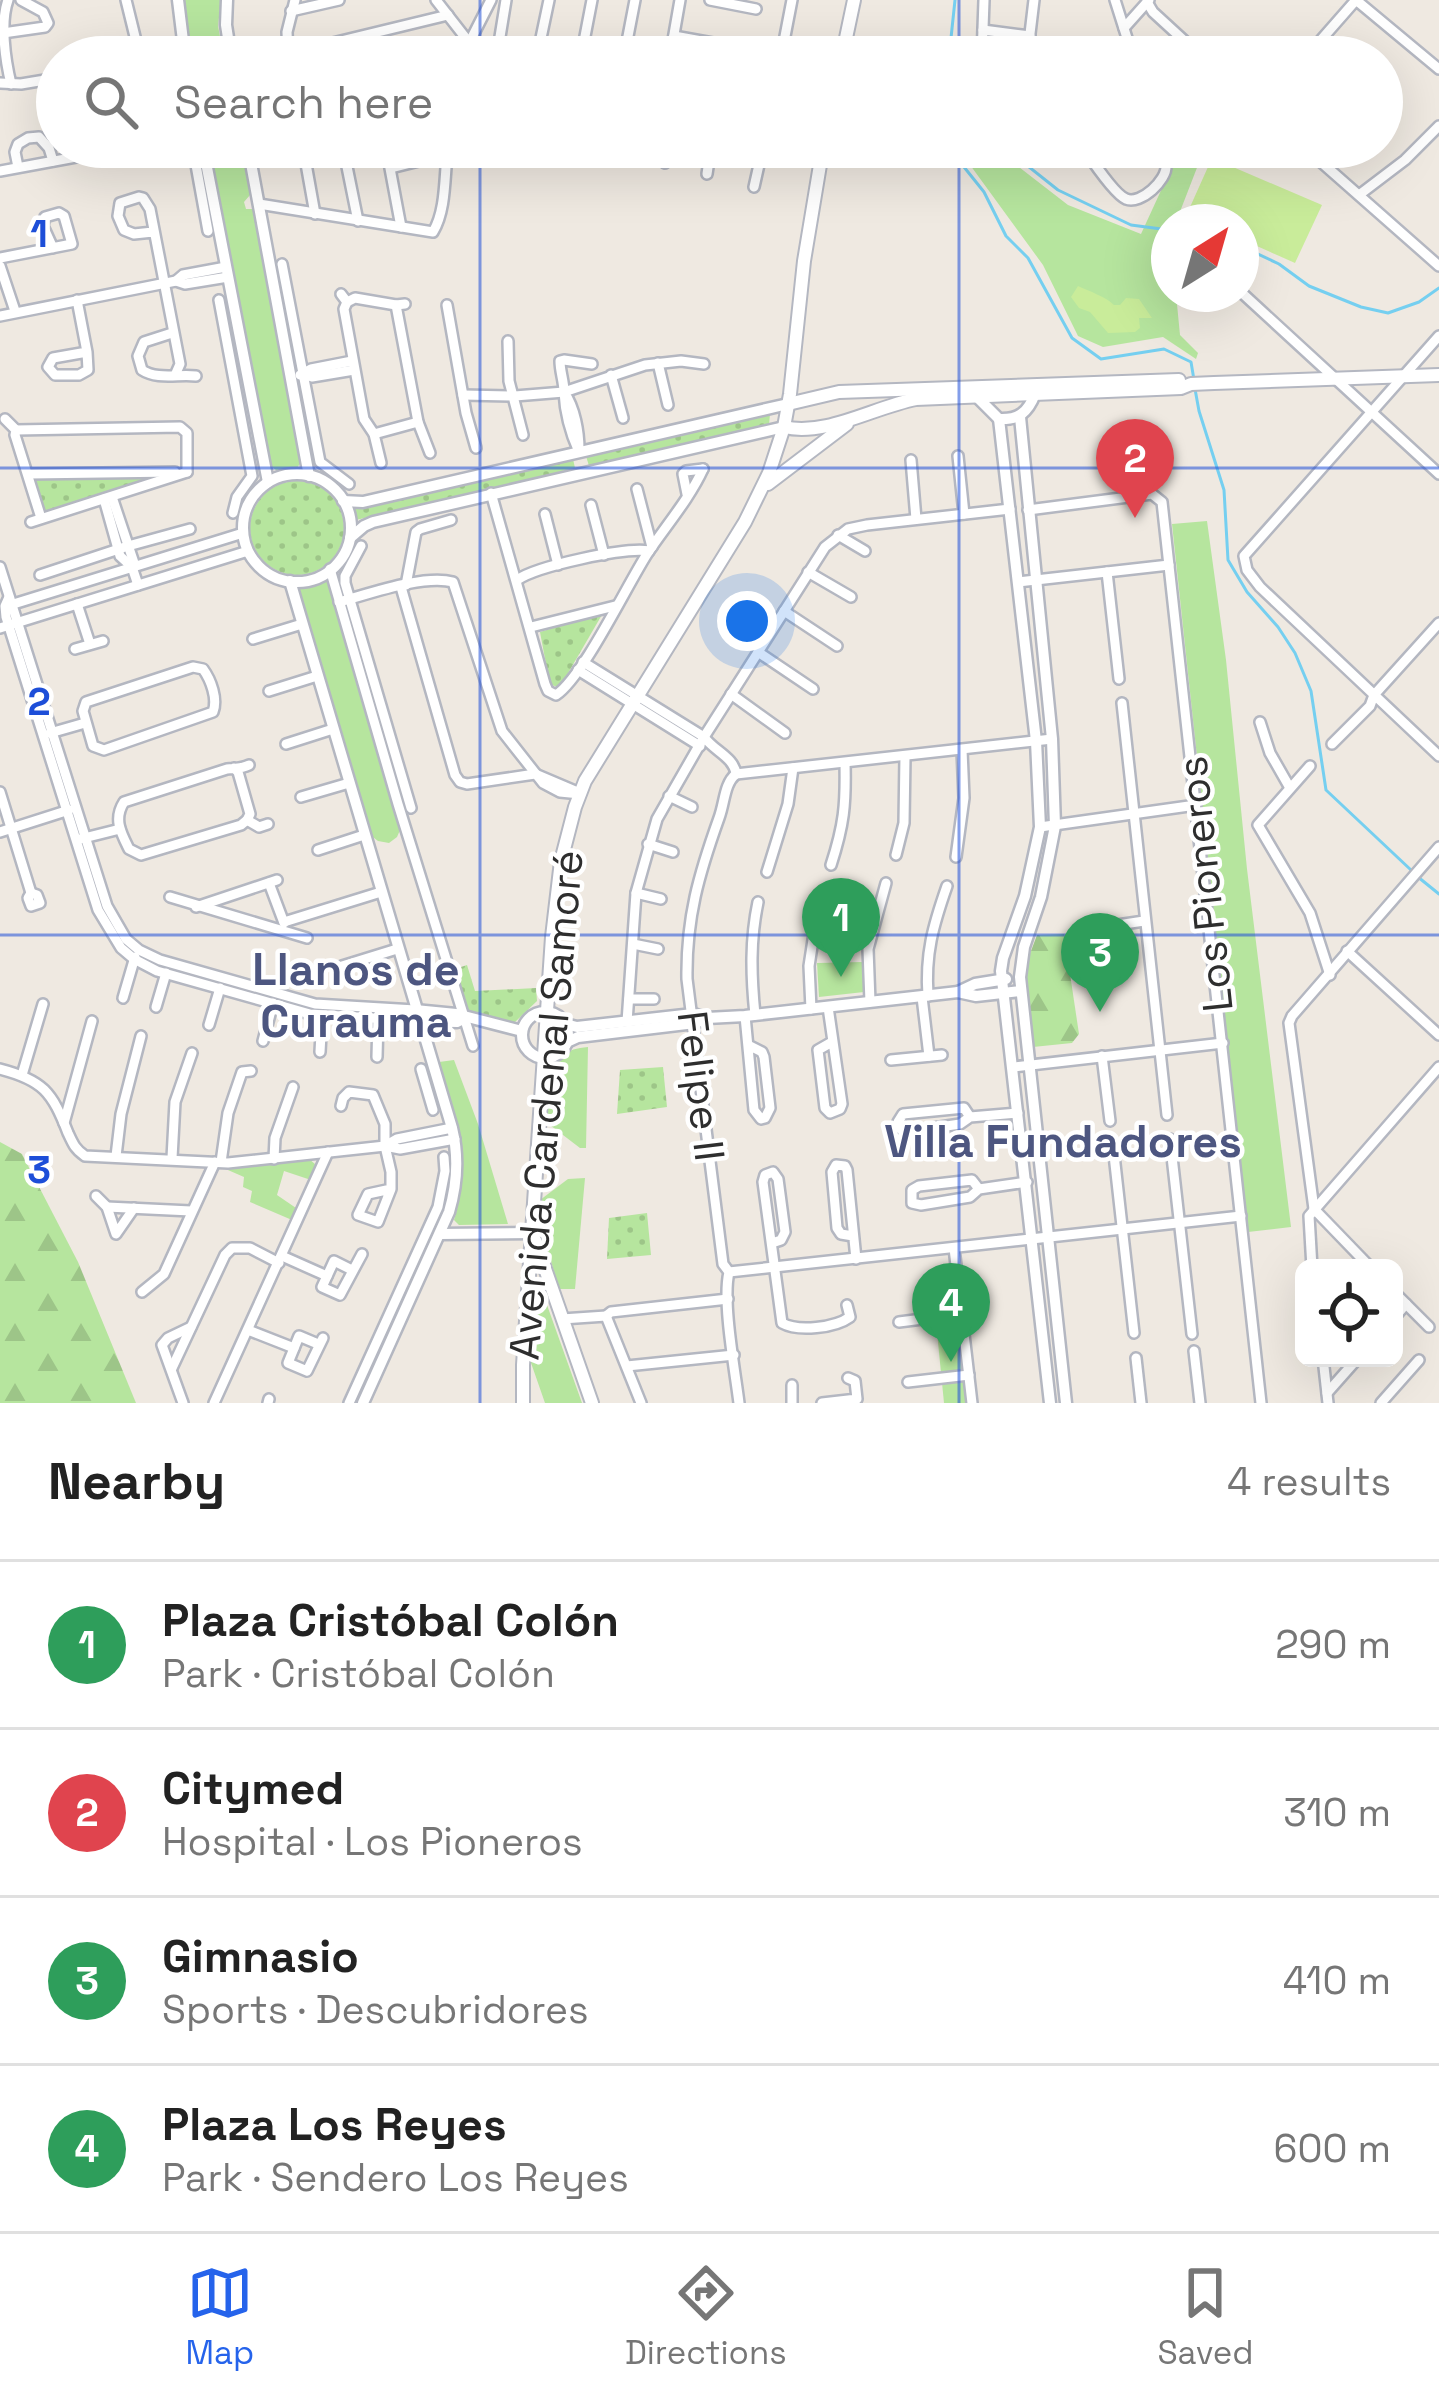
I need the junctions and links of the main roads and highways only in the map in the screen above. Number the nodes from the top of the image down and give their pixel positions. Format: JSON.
{"nodes":[{"id":1,"x":854,"y":0,"type":"edge"},
{"id":2,"x":846,"y":36,"type":"edge"},
{"id":3,"x":820,"y":168,"type":"edge"},
{"id":4,"x":1439,"y":375,"type":"edge"},
{"id":5,"x":1191,"y":384,"type":"junction"},
{"id":6,"x":839,"y":392,"type":"junction"},
{"id":7,"x":788,"y":404,"type":"junction"},
{"id":8,"x":869,"y":411,"type":"junction"},
{"id":9,"x":849,"y":418,"type":"junction"},
{"id":10,"x":784,"y":428,"type":"junction"},
{"id":11,"x":764,"y":488,"type":"junction"},
{"id":12,"x":532,"y":1233,"type":"junction"},
{"id":13,"x":528,"y":1283,"type":"junction"},
{"id":14,"x":552,"y":1290,"type":"junction"},
{"id":15,"x":523,"y":1403,"type":"edge"},
{"id":16,"x":592,"y":1403,"type":"edge"}],
"edges":[{"from":1,"to":2,"type":"main road"},
{"from":3,"to":7,"type":"main road","name":"Avenida Cardenal Samoré"},
{"from":4,"to":5,"type":"main road"},
{"from":5,"to":6,"type":"main road"},
{"from":5,"to":8,"type":"main road"},
{"from":6,"to":7,"type":"main road"},
{"from":6,"to":9,"type":"main road"},
{"from":7,"to":10,"type":"main road","name":"Avenida Cardenal Samoré"},
{"from":8,"to":9,"type":"main road"},
{"from":8,"to":11,"type":"main road"},
{"from":9,"to":10,"type":"main road"},
{"from":10,"to":11,"type":"main road","name":"Avenida Cardenal Samoré"},
{"from":11,"to":12,"type":"main road","name":"Avenida Cardenal Samoré"},
{"from":12,"to":13,"type":"main road","name":"Avenida Cardenal Samoré"},
{"from":12,"to":14,"type":"main road"},
{"from":13,"to":14,"type":"main road"},
{"from":13,"to":15,"type":"main road","name":"Avenida Cardenal Samoré"},
{"from":14,"to":16,"type":"main road"}]}
